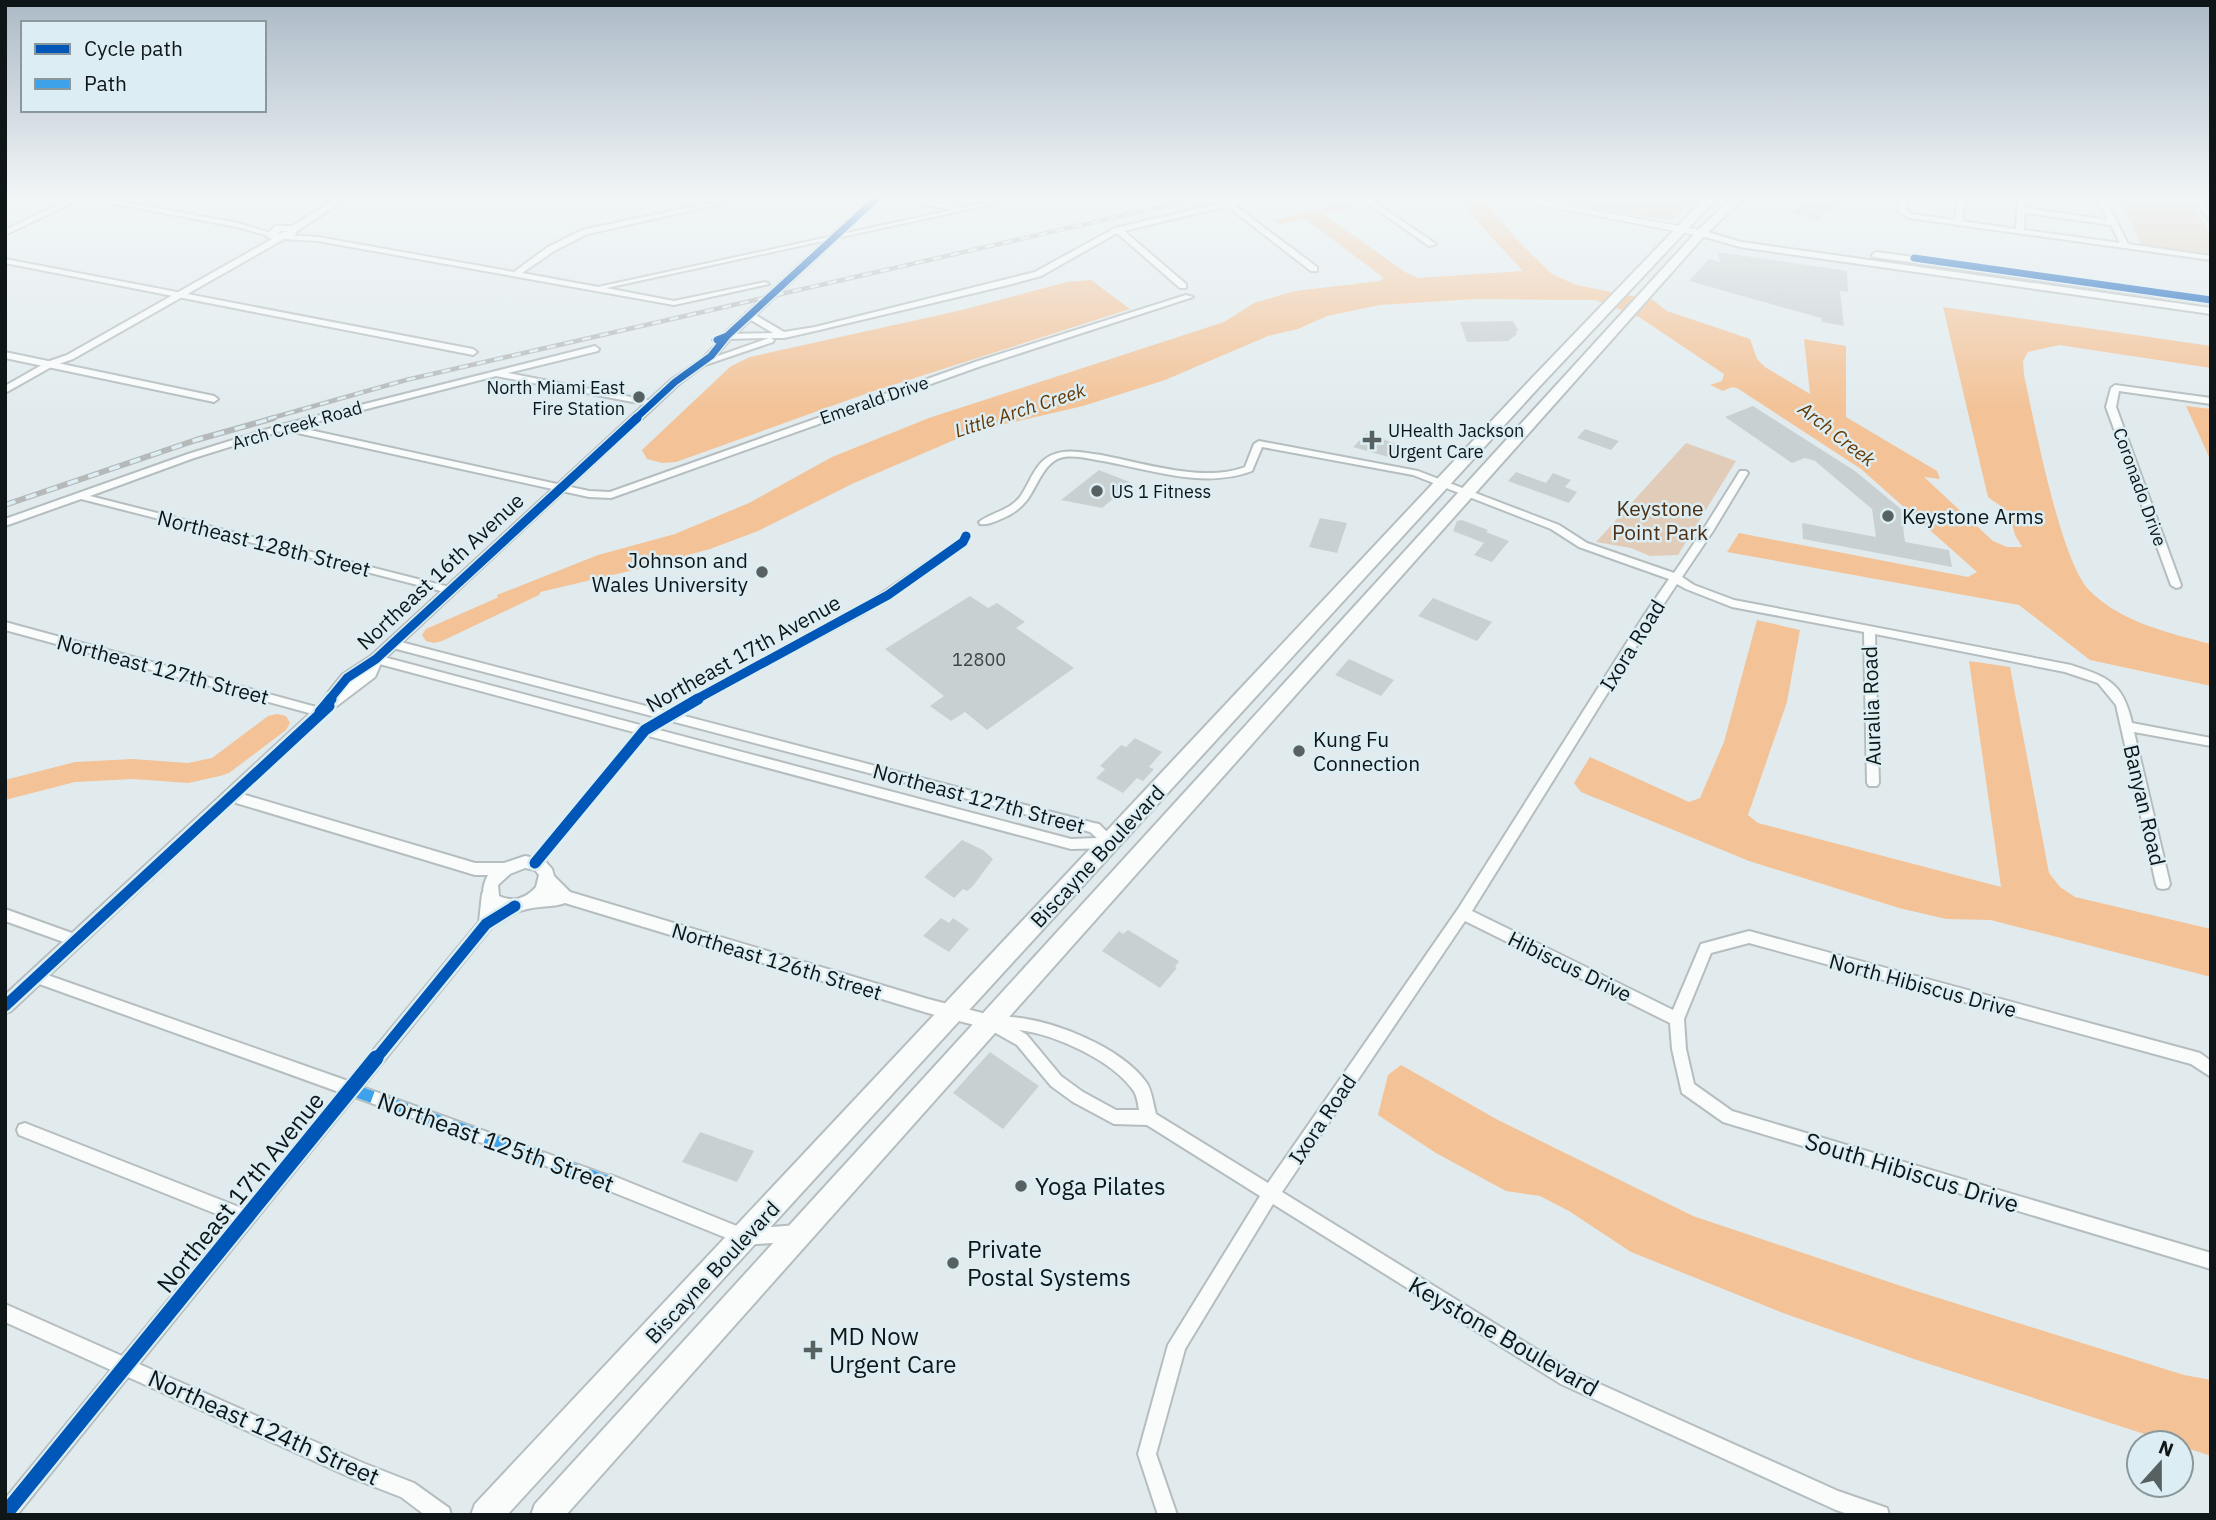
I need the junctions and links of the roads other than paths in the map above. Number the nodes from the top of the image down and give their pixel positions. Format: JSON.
{"nodes":[{"id":1,"x":51,"y":270,"type":"edge"},
{"id":2,"x":212,"y":270,"type":"edge"},
{"id":3,"x":221,"y":270,"type":"edge"},
{"id":4,"x":493,"y":270,"type":"edge"},
{"id":5,"x":522,"y":270,"type":"edge"},
{"id":6,"x":680,"y":270,"type":"edge"},
{"id":7,"x":798,"y":270,"type":"edge"},
{"id":8,"x":1042,"y":270,"type":"edge"},
{"id":9,"x":1164,"y":270,"type":"edge"},
{"id":10,"x":1643,"y":270,"type":"edge"},
{"id":11,"x":1668,"y":270,"type":"edge"},
{"id":12,"x":1922,"y":270,"type":"edge"},
{"id":13,"x":1998,"y":270,"type":"edge"},
{"id":14,"x":516,"y":274,"type":"junction"},
{"id":15,"x":765,"y":284,"type":"dead end"},
{"id":16,"x":1182,"y":286,"type":"dead end"},
{"id":17,"x":598,"y":288,"type":"junction"},
{"id":18,"x":169,"y":293,"type":"junction"},
{"id":19,"x":180,"y":295,"type":"junction"},
{"id":20,"x":1189,"y":298,"type":"dead end"},
{"id":21,"x":2211,"y":300,"type":"edge"},
{"id":22,"x":2211,"y":311,"type":"edge"},
{"id":23,"x":749,"y":315,"type":"junction"},
{"id":24,"x":727,"y":335,"type":"junction"},
{"id":25,"x":784,"y":335,"type":"junction"},
{"id":26,"x":754,"y":344,"type":"junction"},
{"id":27,"x":595,"y":349,"type":"dead end"},
{"id":28,"x":473,"y":352,"type":"dead end"},
{"id":29,"x":5,"y":355,"type":"edge"},
{"id":30,"x":702,"y":363,"type":"junction"},
{"id":31,"x":50,"y":365,"type":"junction"},
{"id":32,"x":494,"y":373,"type":"junction"},
{"id":33,"x":675,"y":382,"type":"junction"},
{"id":34,"x":5,"y":390,"type":"edge"},
{"id":35,"x":214,"y":399,"type":"dead end"},
{"id":36,"x":2211,"y":401,"type":"edge"},
{"id":37,"x":651,"y":404,"type":"junction"},
{"id":38,"x":284,"y":427,"type":"junction"},
{"id":39,"x":1743,"y":473,"type":"dead end"},
{"id":40,"x":1443,"y":484,"type":"junction"},
{"id":41,"x":560,"y":488,"type":"junction"},
{"id":42,"x":1467,"y":493,"type":"junction"},
{"id":43,"x":79,"y":496,"type":"junction"},
{"id":44,"x":984,"y":522,"type":"dead end"},
{"id":45,"x":5,"y":523,"type":"edge"},
{"id":46,"x":966,"y":536,"type":"dead end"},
{"id":47,"x":1676,"y":578,"type":"junction"},
{"id":48,"x":2176,"y":585,"type":"dead end"},
{"id":49,"x":449,"y":590,"type":"junction"},
{"id":50,"x":5,"y":626,"type":"edge"},
{"id":51,"x":1869,"y":629,"type":"junction"},
{"id":52,"x":393,"y":644,"type":"junction"},
{"id":53,"x":376,"y":659,"type":"junction"},
{"id":54,"x":529,"y":680,"type":"junction"},
{"id":55,"x":515,"y":695,"type":"junction"},
{"id":56,"x":320,"y":712,"type":"junction"},
{"id":57,"x":667,"y":717,"type":"junction"},
{"id":58,"x":2127,"y":726,"type":"junction"},
{"id":59,"x":641,"y":734,"type":"junction"},
{"id":60,"x":2211,"y":742,"type":"edge"},
{"id":61,"x":1873,"y":783,"type":"dead end"},
{"id":62,"x":1157,"y":791,"type":"junction"},
{"id":63,"x":231,"y":796,"type":"junction"},
{"id":64,"x":1111,"y":843,"type":"junction"},
{"id":65,"x":1151,"y":845,"type":"junction"},
{"id":66,"x":538,"y":859,"type":"junction"},
{"id":67,"x":475,"y":869,"type":"junction"},
{"id":68,"x":504,"y":869,"type":"junction"},
{"id":69,"x":547,"y":878,"type":"junction"},
{"id":70,"x":2163,"y":884,"type":"dead end"},
{"id":71,"x":489,"y":891,"type":"junction"},
{"id":72,"x":565,"y":897,"type":"junction"},
{"id":73,"x":521,"y":904,"type":"junction"},
{"id":74,"x":1095,"y":906,"type":"junction"},
{"id":75,"x":1463,"y":913,"type":"junction"},
{"id":76,"x":5,"y":915,"type":"edge"},
{"id":77,"x":486,"y":923,"type":"junction"},
{"id":78,"x":75,"y":940,"type":"junction"},
{"id":79,"x":36,"y":977,"type":"junction"},
{"id":80,"x":5,"y":1006,"type":"edge"},
{"id":81,"x":953,"y":1012,"type":"junction"},
{"id":82,"x":1677,"y":1019,"type":"junction"},
{"id":83,"x":990,"y":1022,"type":"junction"},
{"id":84,"x":2211,"y":1070,"type":"edge"},
{"id":85,"x":350,"y":1089,"type":"junction"},
{"id":86,"x":1149,"y":1118,"type":"junction"},
{"id":87,"x":25,"y":1130,"type":"dead end"},
{"id":88,"x":611,"y":1183,"type":"joint"},
{"id":89,"x":1270,"y":1195,"type":"junction"},
{"id":90,"x":247,"y":1218,"type":"junction"},
{"id":91,"x":800,"y":1233,"type":"junction"},
{"id":92,"x":744,"y":1237,"type":"junction"},
{"id":93,"x":2211,"y":1261,"type":"edge"},
{"id":94,"x":5,"y":1313,"type":"edge"},
{"id":95,"x":126,"y":1366,"type":"junction"},
{"id":96,"x":5,"y":1514,"type":"edge"},
{"id":97,"x":442,"y":1515,"type":"edge"},
{"id":98,"x":486,"y":1515,"type":"edge"},
{"id":99,"x":546,"y":1515,"type":"edge"},
{"id":100,"x":1168,"y":1515,"type":"edge"},
{"id":101,"x":1880,"y":1515,"type":"edge"}],
"edges":[{"from":1,"to":18,"type":"street"},
{"from":2,"to":18,"type":"street"},
{"from":3,"to":19,"type":"street"},
{"from":4,"to":14,"type":"street"},
{"from":5,"to":14,"type":"street"},
{"from":6,"to":17,"type":"street"},
{"from":7,"to":23,"type":"street","name":"Northeast 16th Avenue"},
{"from":8,"to":25,"type":"street"},
{"from":9,"to":16,"type":"street"},
{"from":10,"to":40,"type":"main road","name":"Biscayne Boulevard"},
{"from":11,"to":42,"type":"main road","name":"Biscayne Boulevard"},
{"from":12,"to":22,"type":"street"},
{"from":13,"to":21,"type":"street"},
{"from":14,"to":17,"type":"street"},
{"from":15,"to":17,"type":"street"},
{"from":18,"to":19,"type":"street"},
{"from":18,"to":31,"type":"street"},
{"from":19,"to":28,"type":"street"},
{"from":19,"to":31,"type":"street"},
{"from":20,"to":41,"type":"street","name":"Emerald Drive"},
{"from":23,"to":24,"type":"street","name":"Northeast 16th Avenue"},
{"from":23,"to":25,"type":"street"},
{"from":24,"to":25,"type":"street"},
{"from":24,"to":26,"type":"street"},
{"from":24,"to":30,"type":"street","name":"Northeast 16th Avenue"},
{"from":24,"to":33,"type":"street","name":"Northeast 16th Avenue"},
{"from":25,"to":26,"type":"street"},
{"from":26,"to":30,"type":"street"},
{"from":27,"to":32,"type":"street","name":"Arch Creek Road"},
{"from":29,"to":31,"type":"street"},
{"from":30,"to":33,"type":"street","name":"Northeast 16th Avenue"},
{"from":31,"to":34,"type":"street"},
{"from":31,"to":35,"type":"street"},
{"from":32,"to":37,"type":"street"},
{"from":32,"to":38,"type":"street","name":"Arch Creek Road"},
{"from":33,"to":37,"type":"street","name":"Northeast 16th Avenue"},
{"from":36,"to":48,"type":"street","name":"Coronado Drive"},
{"from":37,"to":41,"type":"street","name":"Northeast 16th Avenue"},
{"from":38,"to":41,"type":"street","name":"Emerald Drive"},
{"from":38,"to":43,"type":"street","name":"Arch Creek Road"},
{"from":39,"to":47,"type":"street"},
{"from":40,"to":42,"type":"street"},
{"from":40,"to":44,"type":"street"},
{"from":40,"to":62,"type":"main road","name":"Biscayne Boulevard"},
{"from":41,"to":49,"type":"street","name":"Northeast 16th Avenue"},
{"from":42,"to":47,"type":"street"},
{"from":42,"to":65,"type":"main road","name":"Biscayne Boulevard"},
{"from":43,"to":45,"type":"street","name":"Arch Creek Road"},
{"from":43,"to":49,"type":"street","name":"Northeast 128th Street"},
{"from":46,"to":57,"type":"street","name":"Northeast 17th Avenue"},
{"from":47,"to":51,"type":"street","name":"Ixora Road"},
{"from":47,"to":75,"type":"street","name":"Ixora Road"},
{"from":49,"to":52,"type":"street","name":"Northeast 16th Avenue"},
{"from":50,"to":56,"type":"street","name":"Northeast 127th Street"},
{"from":51,"to":58,"type":"street","name":"Ixora Road"},
{"from":51,"to":61,"type":"street","name":"Auralia Road"},
{"from":52,"to":53,"type":"street","name":"Northeast 16th Avenue"},
{"from":52,"to":54,"type":"street","name":"Northeast 127th Street"},
{"from":53,"to":55,"type":"street","name":"Northeast 127th Street"},
{"from":53,"to":56,"type":"street","name":"Northeast 16th Avenue"},
{"from":54,"to":55,"type":"street"},
{"from":54,"to":57,"type":"street","name":"Northeast 127th Street"},
{"from":55,"to":59,"type":"street","name":"Northeast 127th Street"},
{"from":56,"to":63,"type":"street","name":"Northeast 16th Avenue"},
{"from":57,"to":59,"type":"street","name":"Northeast 17th Avenue"},
{"from":57,"to":64,"type":"street","name":"Northeast 127th Street"},
{"from":58,"to":60,"type":"street"},
{"from":58,"to":70,"type":"street","name":"Banyan Road"},
{"from":59,"to":64,"type":"street","name":"Northeast 127th Street"},
{"from":59,"to":66,"type":"street","name":"Northeast 17th Avenue"},
{"from":62,"to":64,"type":"main road","name":"Biscayne Boulevard"},
{"from":62,"to":65,"type":"main road"},
{"from":63,"to":67,"type":"street"},
{"from":63,"to":78,"type":"street","name":"Northeast 16th Avenue"},
{"from":64,"to":74,"type":"main road"},
{"from":64,"to":81,"type":"main road","name":"Biscayne Boulevard"},
{"from":65,"to":74,"type":"main road","name":"Biscayne Boulevard"},
{"from":66,"to":68,"type":"street"},
{"from":66,"to":69,"type":"street"},
{"from":67,"to":68,"type":"street"},
{"from":67,"to":71,"type":"street"},
{"from":68,"to":71,"type":"street"},
{"from":69,"to":72,"type":"street"},
{"from":69,"to":73,"type":"street"},
{"from":71,"to":73,"type":"street"},
{"from":71,"to":77,"type":"street"},
{"from":72,"to":73,"type":"street","name":"Northeast 126th Street"},
{"from":72,"to":81,"type":"street","name":"Northeast 126th Street"},
{"from":73,"to":77,"type":"street","name":"Northeast 17th Avenue"},
{"from":74,"to":83,"type":"main road","name":"Biscayne Boulevard"},
{"from":75,"to":82,"type":"street","name":"Hibiscus Drive"},
{"from":75,"to":89,"type":"street","name":"Ixora Road"},
{"from":76,"to":78,"type":"street"},
{"from":77,"to":85,"type":"street","name":"Northeast 17th Avenue"},
{"from":78,"to":79,"type":"street","name":"Northeast 16th Avenue"},
{"from":79,"to":80,"type":"street","name":"Northeast 16th Avenue"},
{"from":79,"to":85,"type":"street","name":"Northeast 125th Street"},
{"from":81,"to":83,"type":"street","name":"Northeast 126th Street"},
{"from":81,"to":92,"type":"main road","name":"Biscayne Boulevard"},
{"from":82,"to":84,"type":"street","name":"North Hibiscus Drive"},
{"from":82,"to":93,"type":"street","name":"South Hibiscus Drive"},
{"from":83,"to":86,"type":"street"},
{"from":83,"to":86,"type":"street"},
{"from":83,"to":91,"type":"main road","name":"Biscayne Boulevard"},
{"from":85,"to":88,"type":"street","name":"Northeast 125th Street"},
{"from":85,"to":90,"type":"street","name":"Northeast 17th Avenue"},
{"from":86,"to":89,"type":"street","name":"Keystone Boulevard"},
{"from":87,"to":90,"type":"street"},
{"from":88,"to":92,"type":"street","name":"Northeast 125th Street"},
{"from":89,"to":100,"type":"street","name":"Ixora Road"},
{"from":89,"to":101,"type":"street","name":"Keystone Boulevard"},
{"from":90,"to":95,"type":"street","name":"Northeast 17th Avenue"},
{"from":91,"to":92,"type":"street","name":"Northeast 125th Street"},
{"from":91,"to":99,"type":"main road","name":"Biscayne Boulevard"},
{"from":92,"to":98,"type":"main road","name":"Biscayne Boulevard"},
{"from":94,"to":95,"type":"street","name":"Northeast 124th Street"},
{"from":95,"to":96,"type":"street","name":"Northeast 17th Avenue"},
{"from":95,"to":97,"type":"street","name":"Northeast 124th Street"}]}
